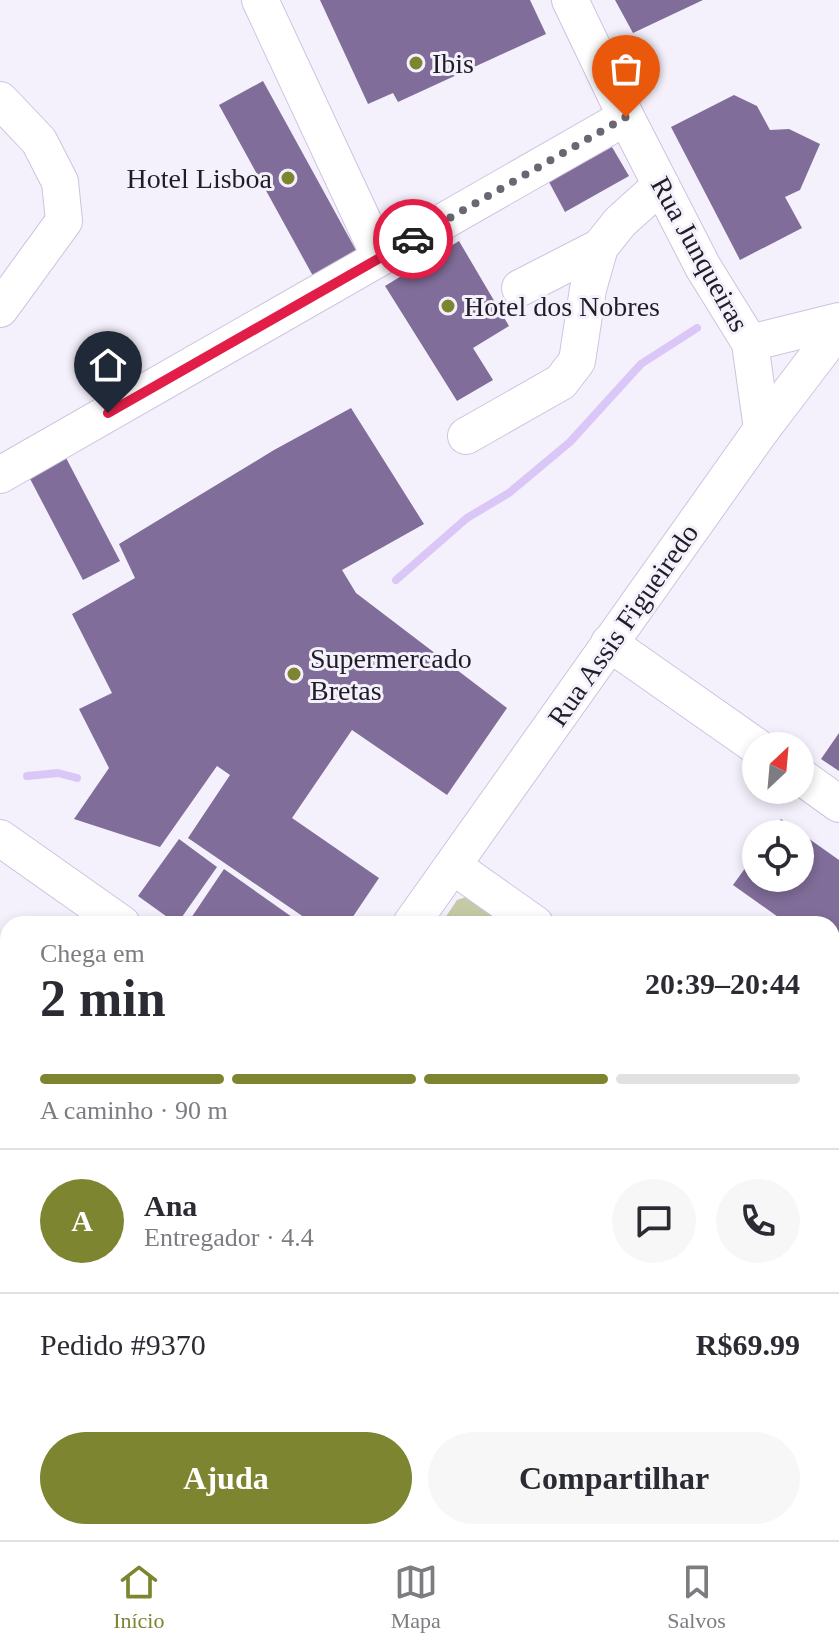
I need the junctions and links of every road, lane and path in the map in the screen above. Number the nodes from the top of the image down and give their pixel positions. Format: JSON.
{"nodes":[{"id":1,"x":260,"y":0,"type":"edge"},
{"id":2,"x":570,"y":0,"type":"edge"},
{"id":3,"x":0,"y":100,"type":"edge"},
{"id":4,"x":626,"y":117,"type":"junction"},
{"id":5,"x":661,"y":185,"type":"junction"},
{"id":6,"x":600,"y":247,"type":"junction"},
{"id":7,"x":380,"y":257,"type":"junction"},
{"id":8,"x":520,"y":288,"type":"dead end"},
{"id":9,"x":0,"y":309,"type":"edge"},
{"id":10,"x":839,"y":321,"type":"edge"},
{"id":11,"x":839,"y":328,"type":"edge"},
{"id":12,"x":750,"y":343,"type":"junction"},
{"id":13,"x":762,"y":429,"type":"junction"},
{"id":14,"x":466,"y":436,"type":"dead end"},
{"id":15,"x":0,"y":475,"type":"edge"},
{"id":16,"x":609,"y":643,"type":"junction"},
{"id":17,"x":742,"y":736,"type":"edge"},
{"id":18,"x":814,"y":786,"type":"edge"},
{"id":19,"x":839,"y":804,"type":"edge"},
{"id":20,"x":0,"y":838,"type":"edge"},
{"id":21,"x":453,"y":866,"type":"junction"},
{"id":22,"x":111,"y":916,"type":"edge"},
{"id":23,"x":417,"y":916,"type":"edge"},
{"id":24,"x":524,"y":916,"type":"edge"}],
"edges":[{"from":1,"to":7,"type":"street"},
{"from":2,"to":4,"type":"street","name":"Rua Junqueiras"},
{"from":3,"to":9,"type":"street"},
{"from":4,"to":5,"type":"street","name":"Rua Junqueiras"},
{"from":4,"to":7,"type":"street"},
{"from":5,"to":6,"type":"street"},
{"from":5,"to":12,"type":"street","name":"Rua Junqueiras"},
{"from":6,"to":8,"type":"street"},
{"from":6,"to":14,"type":"street"},
{"from":7,"to":15,"type":"street"},
{"from":10,"to":12,"type":"street"},
{"from":11,"to":13,"type":"street","name":"Rua Assis Figueiredo"},
{"from":12,"to":13,"type":"street","name":"Rua Junqueiras"},
{"from":13,"to":16,"type":"street","name":"Rua Assis Figueiredo"},
{"from":16,"to":17,"type":"street"},
{"from":16,"to":21,"type":"street","name":"Rua Assis Figueiredo"},
{"from":18,"to":19,"type":"street"},
{"from":20,"to":22,"type":"street"},
{"from":21,"to":23,"type":"street","name":"Rua Assis Figueiredo"},
{"from":21,"to":24,"type":"street"}]}
